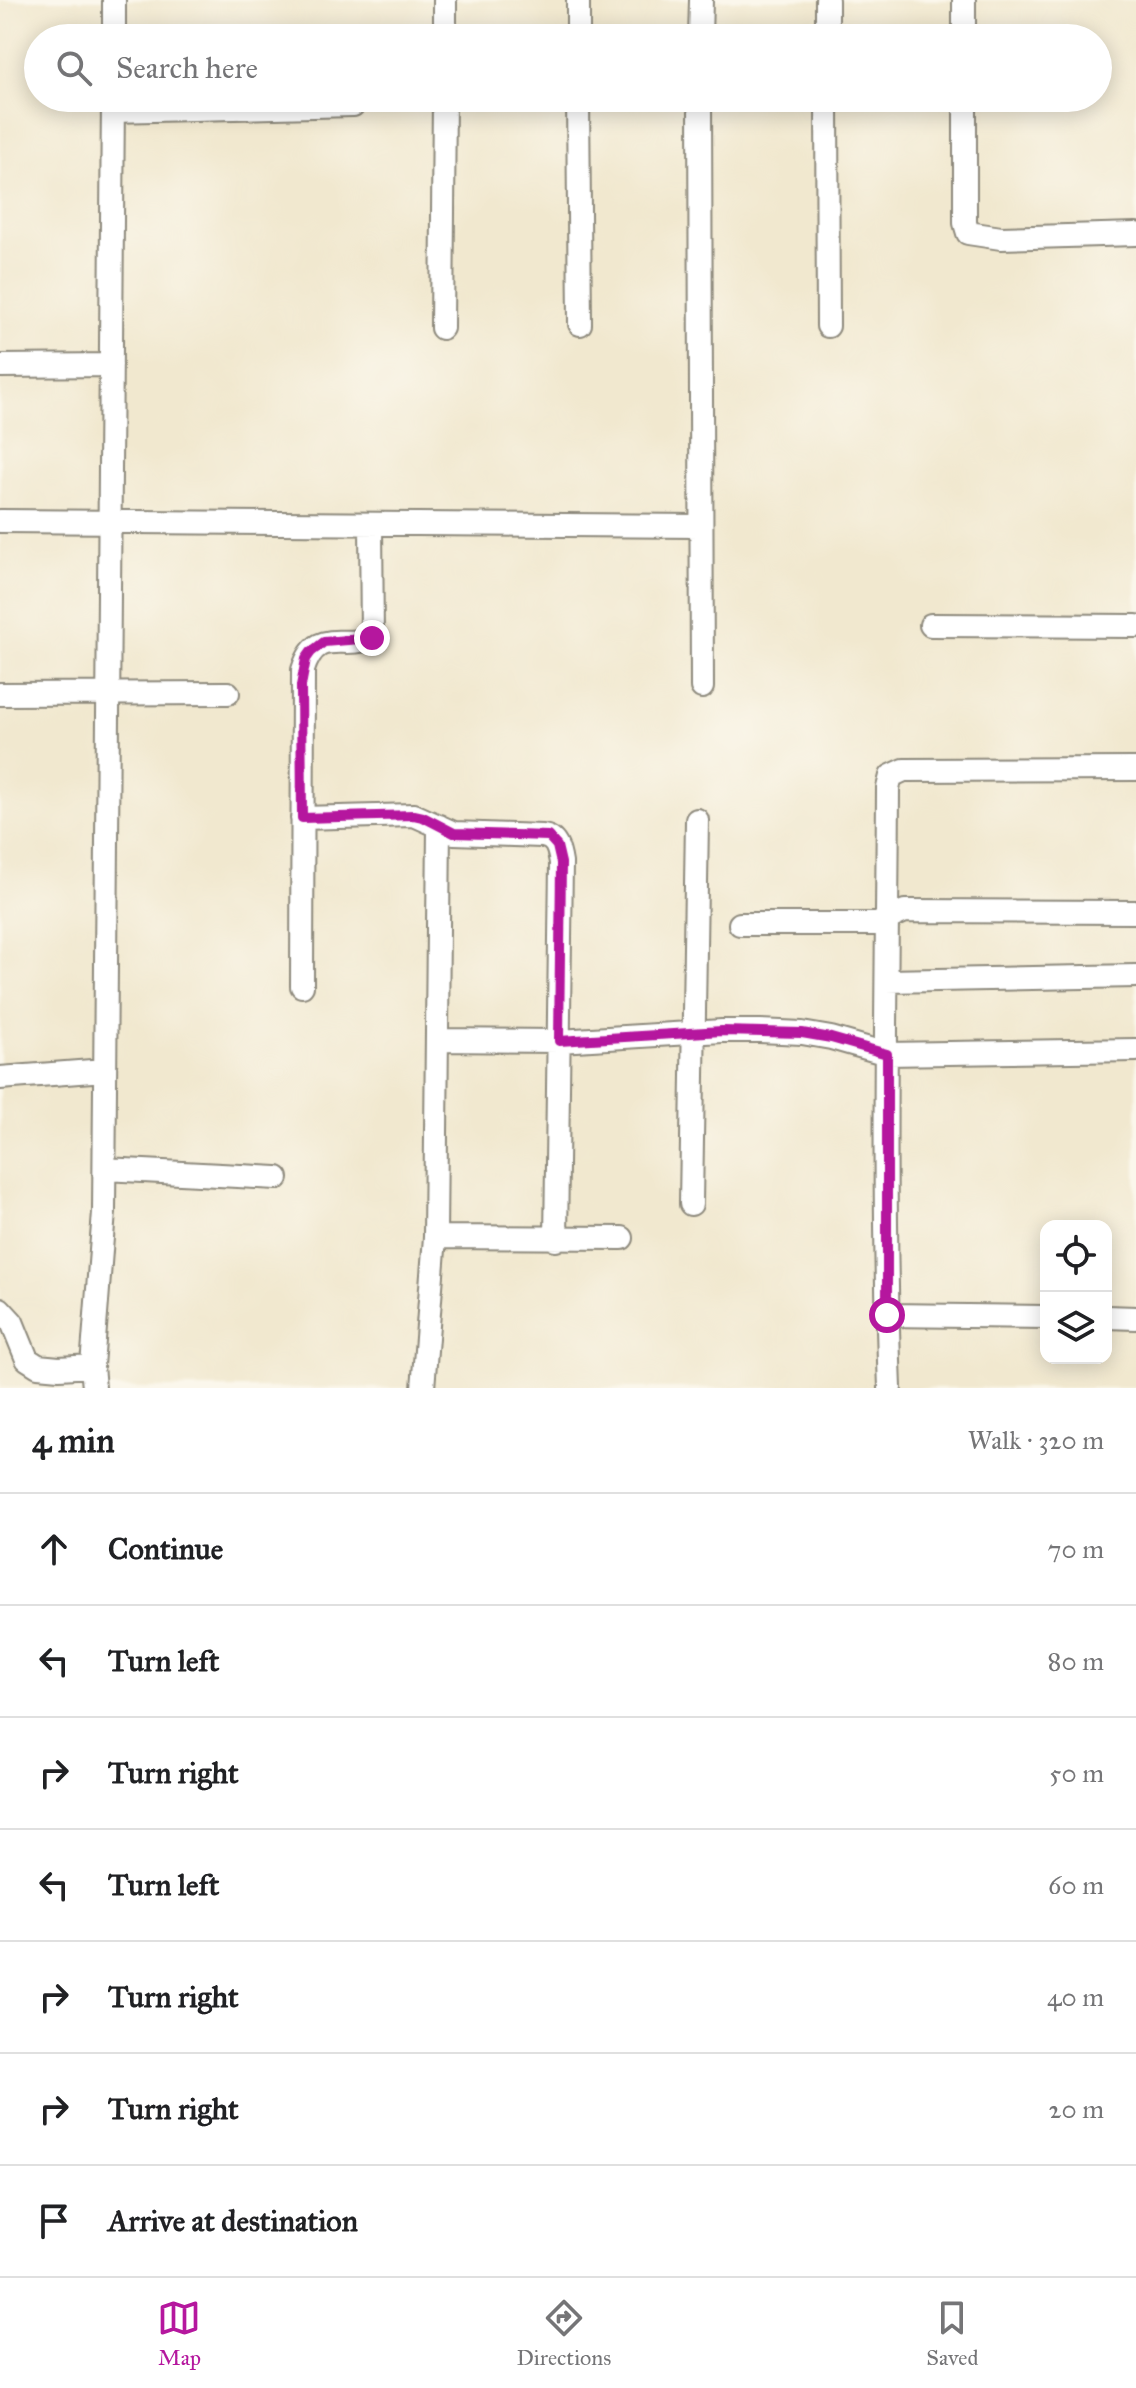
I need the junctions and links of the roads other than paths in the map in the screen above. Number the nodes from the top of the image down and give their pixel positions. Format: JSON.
{"nodes":[{"id":1,"x":114,"y":0,"type":"edge"},
{"id":2,"x":445,"y":0,"type":"edge"},
{"id":3,"x":578,"y":0,"type":"edge"},
{"id":4,"x":701,"y":0,"type":"edge"},
{"id":5,"x":827,"y":0,"type":"edge"},
{"id":6,"x":964,"y":0,"type":"edge"},
{"id":7,"x":114,"y":24,"type":"edge"},
{"id":8,"x":445,"y":24,"type":"edge"},
{"id":9,"x":578,"y":24,"type":"edge"},
{"id":10,"x":700,"y":24,"type":"edge"},
{"id":11,"x":827,"y":24,"type":"edge"},
{"id":12,"x":964,"y":24,"type":"edge"},
{"id":13,"x":113,"y":112,"type":"edge"},
{"id":14,"x":444,"y":112,"type":"edge"},
{"id":15,"x":578,"y":112,"type":"edge"},
{"id":16,"x":700,"y":112,"type":"edge"},
{"id":17,"x":827,"y":112,"type":"edge"},
{"id":18,"x":965,"y":112,"type":"edge"},
{"id":19,"x":1136,"y":234,"type":"edge"},
{"id":20,"x":580,"y":324,"type":"dead end"},
{"id":21,"x":828,"y":326,"type":"dead end"},
{"id":22,"x":442,"y":328,"type":"dead end"},
{"id":23,"x":111,"y":365,"type":"junction"},
{"id":24,"x":0,"y":366,"type":"edge"},
{"id":25,"x":0,"y":521,"type":"edge"},
{"id":26,"x":109,"y":522,"type":"junction"},
{"id":27,"x":371,"y":524,"type":"junction"},
{"id":28,"x":700,"y":526,"type":"junction"},
{"id":29,"x":931,"y":625,"type":"dead end"},
{"id":30,"x":1136,"y":626,"type":"edge"},
{"id":31,"x":702,"y":687,"type":"dead end"},
{"id":32,"x":108,"y":693,"type":"junction"},
{"id":33,"x":228,"y":693,"type":"dead end"},
{"id":34,"x":0,"y":694,"type":"edge"},
{"id":35,"x":1136,"y":769,"type":"edge"},
{"id":36,"x":302,"y":818,"type":"junction"},
{"id":37,"x":697,"y":820,"type":"dead end"},
{"id":38,"x":439,"y":826,"type":"junction"},
{"id":39,"x":1136,"y":912,"type":"edge"},
{"id":40,"x":887,"y":921,"type":"junction"},
{"id":41,"x":740,"y":924,"type":"dead end"},
{"id":42,"x":1136,"y":976,"type":"edge"},
{"id":43,"x":887,"y":981,"type":"junction"},
{"id":44,"x":302,"y":986,"type":"dead end"},
{"id":45,"x":694,"y":1033,"type":"junction"},
{"id":46,"x":437,"y":1040,"type":"junction"},
{"id":47,"x":559,"y":1041,"type":"junction"},
{"id":48,"x":1136,"y":1050,"type":"edge"},
{"id":49,"x":887,"y":1054,"type":"junction"},
{"id":50,"x":105,"y":1070,"type":"junction"},
{"id":51,"x":0,"y":1078,"type":"edge"},
{"id":52,"x":105,"y":1169,"type":"junction"},
{"id":53,"x":277,"y":1178,"type":"dead end"},
{"id":54,"x":691,"y":1204,"type":"dead end"},
{"id":55,"x":435,"y":1237,"type":"junction"},
{"id":56,"x":622,"y":1238,"type":"dead end"},
{"id":57,"x":556,"y":1240,"type":"junction"},
{"id":58,"x":0,"y":1309,"type":"edge"},
{"id":59,"x":887,"y":1315,"type":"junction"},
{"id":60,"x":1040,"y":1317,"type":"edge"},
{"id":61,"x":1112,"y":1317,"type":"edge"},
{"id":62,"x":1136,"y":1318,"type":"edge"},
{"id":63,"x":93,"y":1377,"type":"edge"},
{"id":64,"x":423,"y":1388,"type":"edge"},
{"id":65,"x":890,"y":1388,"type":"edge"}],
"edges":[{"from":1,"to":7,"type":"street"},
{"from":2,"to":8,"type":"street"},
{"from":3,"to":9,"type":"street"},
{"from":4,"to":10,"type":"street"},
{"from":5,"to":11,"type":"street"},
{"from":6,"to":12,"type":"street"},
{"from":13,"to":23,"type":"street"},
{"from":14,"to":22,"type":"street"},
{"from":15,"to":20,"type":"street"},
{"from":16,"to":28,"type":"street"},
{"from":17,"to":21,"type":"street"},
{"from":18,"to":19,"type":"street"},
{"from":23,"to":24,"type":"street"},
{"from":23,"to":26,"type":"street"},
{"from":25,"to":26,"type":"street"},
{"from":26,"to":27,"type":"street"},
{"from":26,"to":32,"type":"street"},
{"from":27,"to":28,"type":"street"},
{"from":27,"to":36,"type":"street"},
{"from":28,"to":31,"type":"street"},
{"from":29,"to":30,"type":"street"},
{"from":32,"to":33,"type":"street"},
{"from":32,"to":34,"type":"street"},
{"from":32,"to":50,"type":"street"},
{"from":35,"to":40,"type":"street"},
{"from":36,"to":38,"type":"street"},
{"from":36,"to":44,"type":"street"},
{"from":37,"to":45,"type":"street"},
{"from":38,"to":46,"type":"street"},
{"from":38,"to":47,"type":"street"},
{"from":39,"to":40,"type":"street"},
{"from":40,"to":41,"type":"street"},
{"from":40,"to":43,"type":"street"},
{"from":42,"to":43,"type":"street"},
{"from":43,"to":49,"type":"street"},
{"from":45,"to":47,"type":"street"},
{"from":45,"to":49,"type":"street"},
{"from":45,"to":54,"type":"street"},
{"from":46,"to":47,"type":"street"},
{"from":46,"to":55,"type":"street"},
{"from":47,"to":57,"type":"street"},
{"from":48,"to":49,"type":"street"},
{"from":49,"to":59,"type":"street"},
{"from":50,"to":51,"type":"street"},
{"from":50,"to":52,"type":"street"},
{"from":52,"to":53,"type":"street"},
{"from":52,"to":63,"type":"street"},
{"from":55,"to":57,"type":"street"},
{"from":55,"to":64,"type":"street"},
{"from":56,"to":57,"type":"street"},
{"from":58,"to":63,"type":"street"},
{"from":59,"to":60,"type":"street"},
{"from":59,"to":65,"type":"street"},
{"from":61,"to":62,"type":"street"}]}
